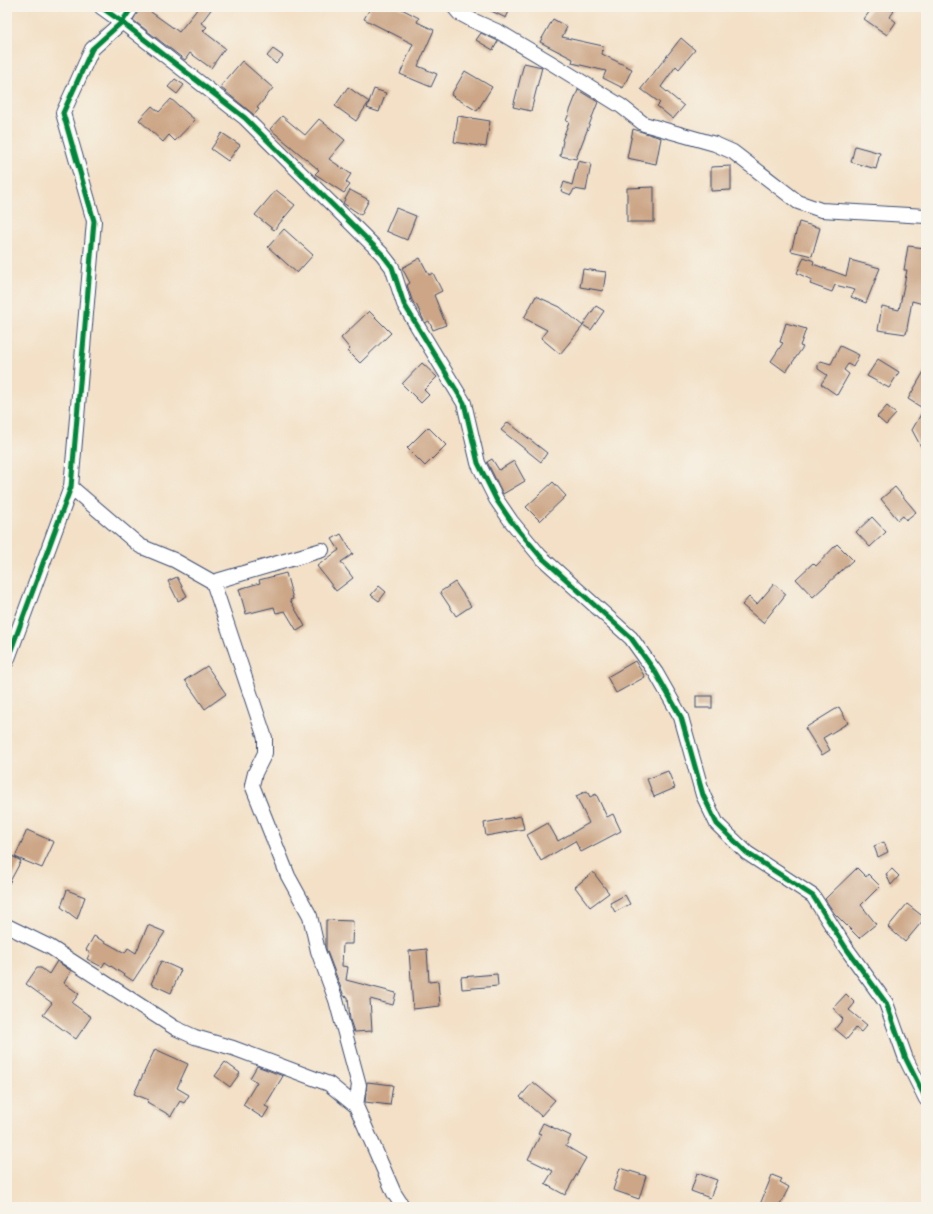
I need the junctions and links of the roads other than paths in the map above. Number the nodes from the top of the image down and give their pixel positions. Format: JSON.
{"nodes":[{"id":1,"x":101,"y":7,"type":"edge"},
{"id":2,"x":132,"y":7,"type":"edge"},
{"id":3,"x":454,"y":7,"type":"edge"},
{"id":4,"x":122,"y":22,"type":"junction"},
{"id":5,"x":926,"y":216,"type":"edge"},
{"id":6,"x":71,"y":487,"type":"junction"},
{"id":7,"x":322,"y":550,"type":"dead end"},
{"id":8,"x":213,"y":582,"type":"junction"},
{"id":9,"x":7,"y":661,"type":"edge"},
{"id":10,"x":7,"y":926,"type":"edge"},
{"id":11,"x":926,"y":1100,"type":"edge"},
{"id":12,"x":356,"y":1106,"type":"junction"},
{"id":13,"x":403,"y":1207,"type":"edge"}],
"edges":[{"from":1,"to":4,"type":"street"},
{"from":2,"to":4,"type":"street"},
{"from":3,"to":5,"type":"street"},
{"from":4,"to":6,"type":"street"},
{"from":4,"to":11,"type":"street"},
{"from":6,"to":8,"type":"street"},
{"from":6,"to":9,"type":"street"},
{"from":7,"to":8,"type":"street"},
{"from":8,"to":12,"type":"street"},
{"from":10,"to":12,"type":"street"},
{"from":12,"to":13,"type":"street"}]}
